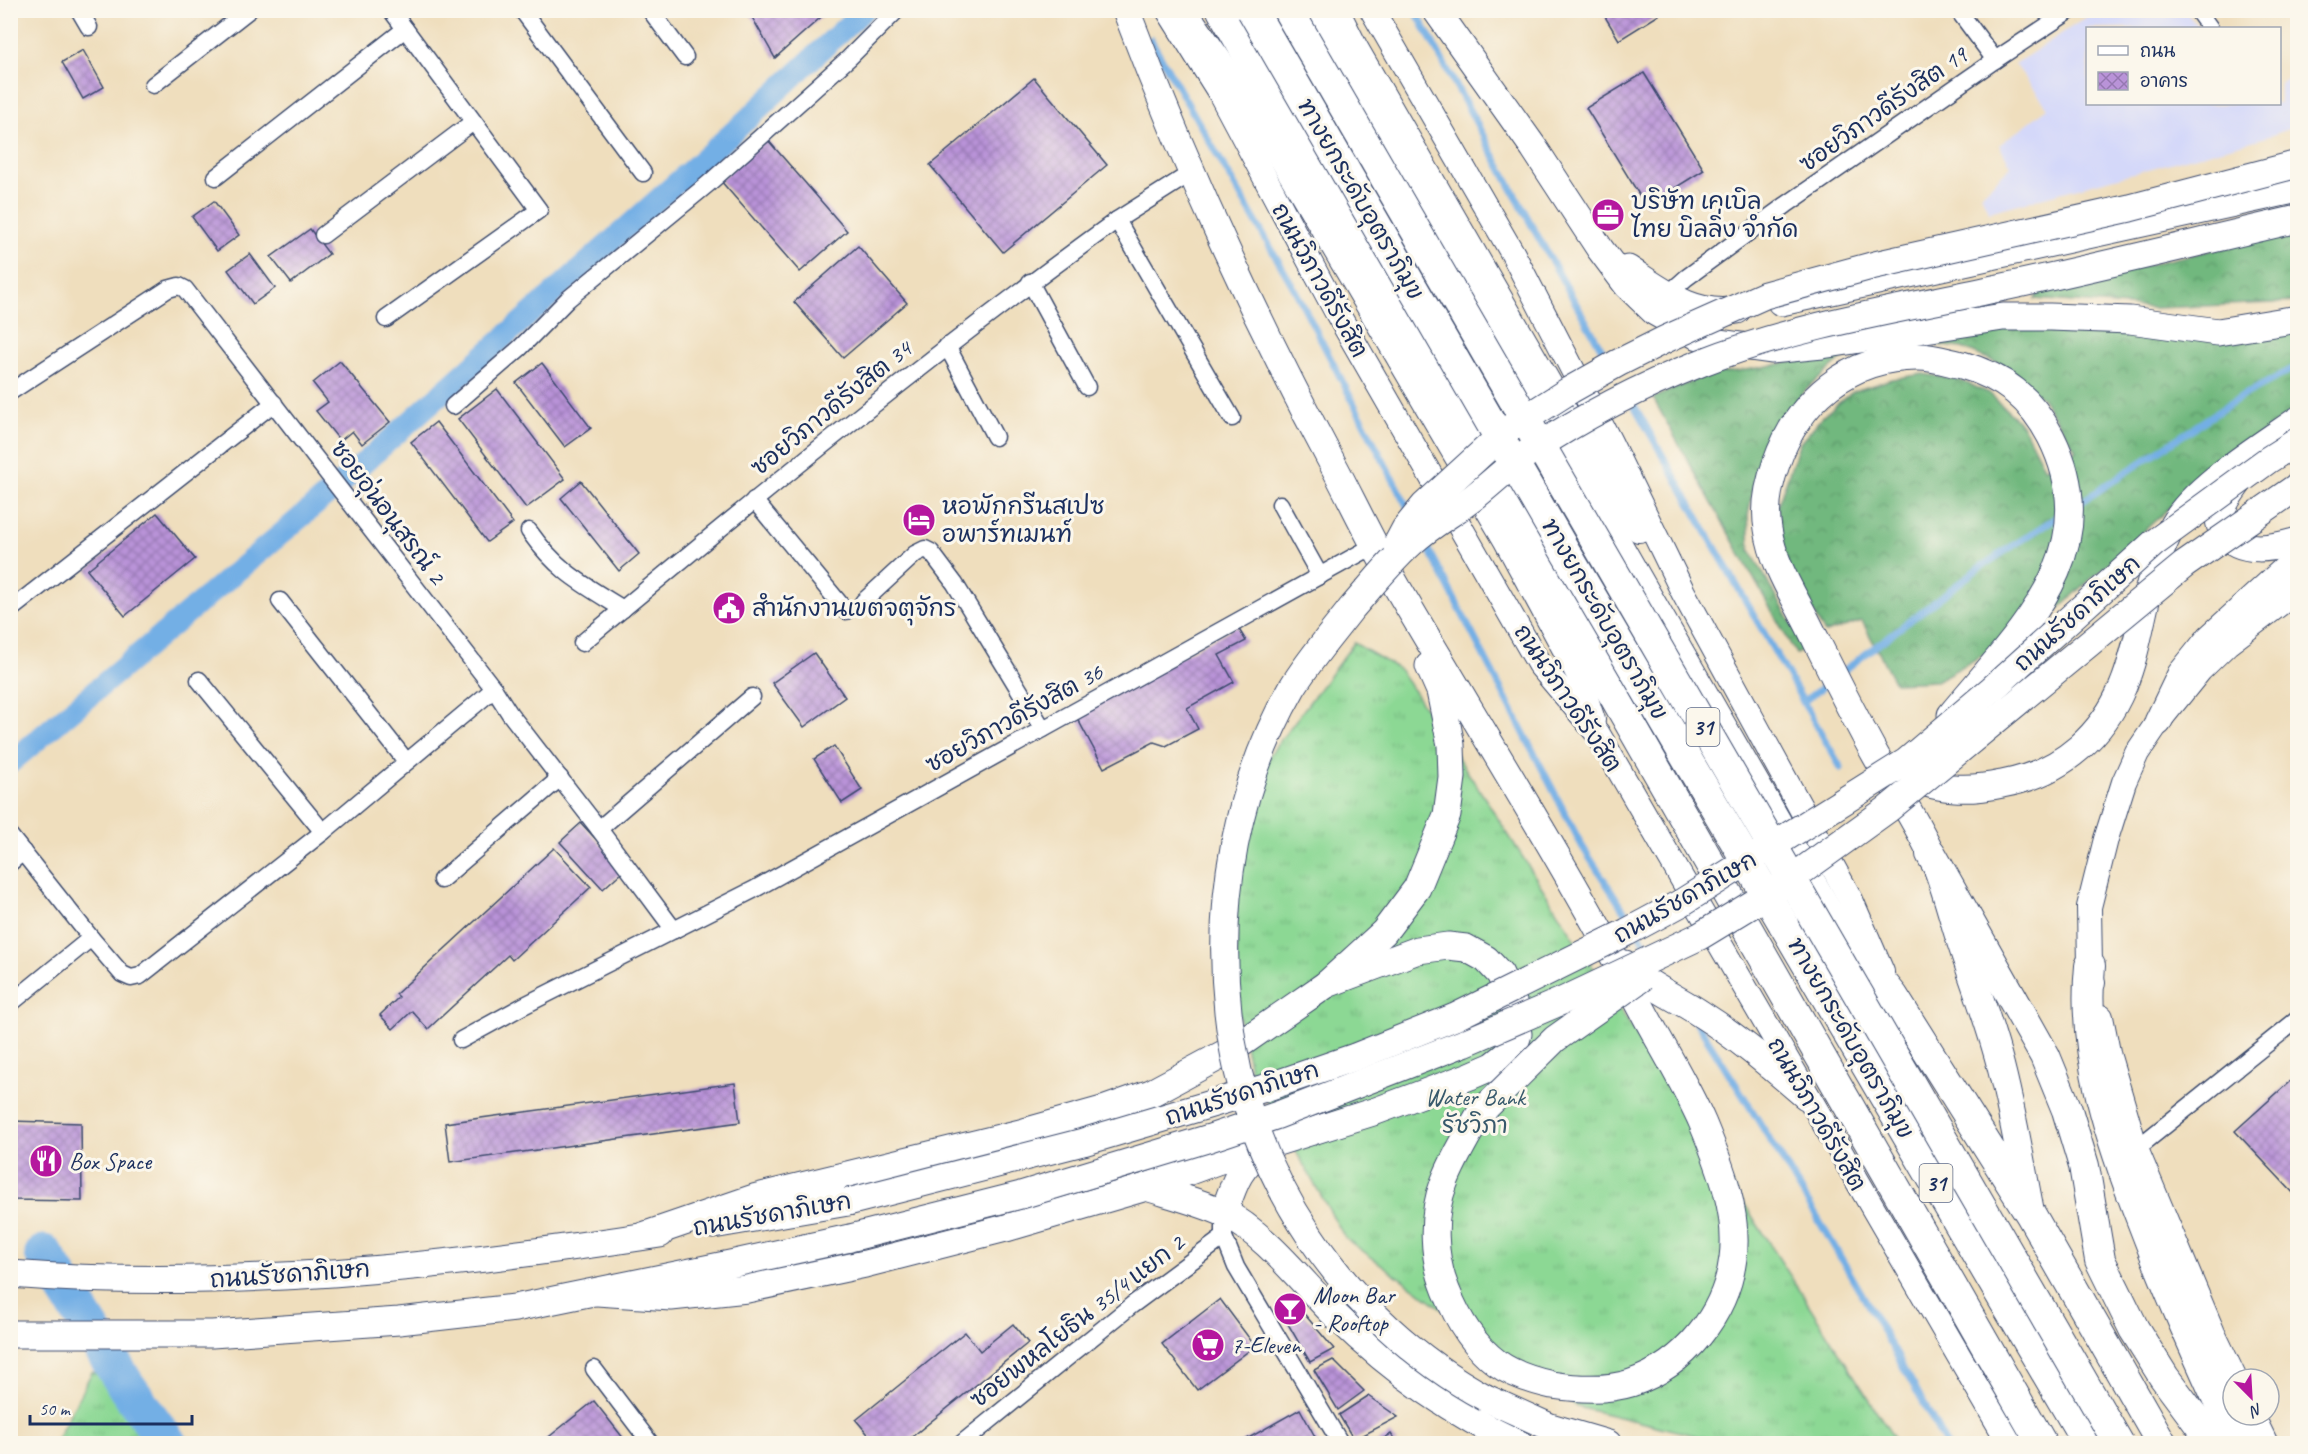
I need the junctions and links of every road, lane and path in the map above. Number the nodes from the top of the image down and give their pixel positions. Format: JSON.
{"nodes":[{"id":1,"x":79,"y":10,"type":"edge"},
{"id":2,"x":249,"y":10,"type":"edge"},
{"id":3,"x":391,"y":10,"type":"edge"},
{"id":4,"x":522,"y":10,"type":"edge"},
{"id":5,"x":650,"y":10,"type":"edge"},
{"id":6,"x":897,"y":10,"type":"edge"},
{"id":7,"x":1126,"y":10,"type":"edge"},
{"id":8,"x":1168,"y":10,"type":"edge"},
{"id":9,"x":1185,"y":10,"type":"edge"},
{"id":10,"x":1222,"y":10,"type":"edge"},
{"id":11,"x":1252,"y":10,"type":"edge"},
{"id":12,"x":1288,"y":10,"type":"edge"},
{"id":13,"x":1314,"y":10,"type":"edge"},
{"id":14,"x":1337,"y":10,"type":"edge"},
{"id":15,"x":1372,"y":10,"type":"edge"},
{"id":16,"x":1436,"y":10,"type":"edge"},
{"id":17,"x":1958,"y":10,"type":"edge"},
{"id":18,"x":2071,"y":10,"type":"edge"},
{"id":19,"x":2197,"y":10,"type":"edge"},
{"id":20,"x":90,"y":27,"type":"dead end"},
{"id":21,"x":2209,"y":27,"type":"edge"},
{"id":22,"x":405,"y":29,"type":"junction"},
{"id":23,"x":685,"y":57,"type":"dead end"},
{"id":24,"x":1995,"y":60,"type":"junction"},
{"id":25,"x":153,"y":85,"type":"dead end"},
{"id":26,"x":473,"y":122,"type":"junction"},
{"id":27,"x":2298,"y":164,"type":"edge"},
{"id":28,"x":644,"y":173,"type":"dead end"},
{"id":29,"x":1191,"y":173,"type":"junction"},
{"id":30,"x":216,"y":177,"type":"dead end"},
{"id":31,"x":2298,"y":189,"type":"edge"},
{"id":32,"x":2298,"y":219,"type":"edge"},
{"id":33,"x":1117,"y":220,"type":"junction"},
{"id":34,"x":323,"y":235,"type":"dead end"},
{"id":35,"x":1600,"y":249,"type":"junction"},
{"id":36,"x":1030,"y":282,"type":"junction"},
{"id":37,"x":1667,"y":295,"type":"junction"},
{"id":38,"x":386,"y":319,"type":"dead end"},
{"id":39,"x":2298,"y":320,"type":"edge"},
{"id":40,"x":946,"y":346,"type":"junction"},
{"id":41,"x":1087,"y":387,"type":"dead end"},
{"id":42,"x":10,"y":392,"type":"edge"},
{"id":43,"x":274,"y":403,"type":"junction"},
{"id":44,"x":453,"y":406,"type":"dead end"},
{"id":45,"x":1232,"y":418,"type":"dead end"},
{"id":46,"x":2298,"y":420,"type":"edge"},
{"id":47,"x":995,"y":437,"type":"dead end"},
{"id":48,"x":2268,"y":441,"type":"junction"},
{"id":49,"x":2298,"y":441,"type":"edge"},
{"id":50,"x":2298,"y":486,"type":"edge"},
{"id":51,"x":754,"y":500,"type":"junction"},
{"id":52,"x":1280,"y":504,"type":"dead end"},
{"id":53,"x":529,"y":531,"type":"dead end"},
{"id":54,"x":2298,"y":541,"type":"edge"},
{"id":55,"x":2298,"y":558,"type":"edge"},
{"id":56,"x":1385,"y":564,"type":"junction"},
{"id":57,"x":1320,"y":576,"type":"junction"},
{"id":58,"x":2298,"y":590,"type":"edge"},
{"id":59,"x":1683,"y":592,"type":"junction"},
{"id":60,"x":280,"y":601,"type":"dead end"},
{"id":61,"x":863,"y":602,"type":"dead end"},
{"id":62,"x":623,"y":609,"type":"junction"},
{"id":63,"x":10,"y":610,"type":"edge"},
{"id":64,"x":846,"y":612,"type":"dead end"},
{"id":65,"x":582,"y":643,"type":"dead end"},
{"id":66,"x":199,"y":680,"type":"dead end"},
{"id":67,"x":494,"y":689,"type":"junction"},
{"id":68,"x":752,"y":697,"type":"dead end"},
{"id":69,"x":2158,"y":722,"type":"junction"},
{"id":70,"x":1043,"y":729,"type":"junction"},
{"id":71,"x":1598,"y":734,"type":"junction"},
{"id":72,"x":1928,"y":744,"type":"junction"},
{"id":73,"x":1876,"y":755,"type":"junction"},
{"id":74,"x":406,"y":761,"type":"junction"},
{"id":75,"x":560,"y":778,"type":"junction"},
{"id":76,"x":599,"y":829,"type":"junction"},
{"id":77,"x":323,"y":832,"type":"junction"},
{"id":78,"x":10,"y":836,"type":"edge"},
{"id":79,"x":1931,"y":854,"type":"junction"},
{"id":80,"x":17,"y":857,"type":"edge"},
{"id":81,"x":441,"y":880,"type":"dead end"},
{"id":82,"x":674,"y":930,"type":"junction"},
{"id":83,"x":1700,"y":936,"type":"junction"},
{"id":84,"x":91,"y":938,"type":"junction"},
{"id":85,"x":1611,"y":950,"type":"junction"},
{"id":86,"x":2090,"y":966,"type":"junction"},
{"id":87,"x":1327,"y":984,"type":"junction"},
{"id":88,"x":1893,"y":996,"type":"junction"},
{"id":89,"x":10,"y":1004,"type":"edge"},
{"id":90,"x":2298,"y":1019,"type":"edge"},
{"id":91,"x":461,"y":1040,"type":"dead end"},
{"id":92,"x":1806,"y":1096,"type":"junction"},
{"id":93,"x":1274,"y":1143,"type":"junction"},
{"id":94,"x":2136,"y":1149,"type":"junction"},
{"id":95,"x":1146,"y":1187,"type":"junction"},
{"id":96,"x":2031,"y":1215,"type":"junction"},
{"id":97,"x":1224,"y":1225,"type":"junction"},
{"id":98,"x":643,"y":1236,"type":"junction"},
{"id":99,"x":17,"y":1275,"type":"edge"},
{"id":100,"x":597,"y":1292,"type":"junction"},
{"id":101,"x":10,"y":1334,"type":"edge"},
{"id":102,"x":2229,"y":1367,"type":"edge"},
{"id":103,"x":594,"y":1369,"type":"dead end"},
{"id":104,"x":2258,"y":1427,"type":"edge"},
{"id":105,"x":651,"y":1443,"type":"edge"},
{"id":106,"x":961,"y":1443,"type":"edge"},
{"id":107,"x":1341,"y":1443,"type":"edge"},
{"id":108,"x":1520,"y":1443,"type":"edge"},
{"id":109,"x":1608,"y":1443,"type":"edge"},
{"id":110,"x":2010,"y":1443,"type":"edge"},
{"id":111,"x":2042,"y":1443,"type":"edge"},
{"id":112,"x":2088,"y":1443,"type":"edge"},
{"id":113,"x":2119,"y":1443,"type":"edge"},
{"id":114,"x":2162,"y":1443,"type":"edge"},
{"id":115,"x":2214,"y":1443,"type":"edge"},
{"id":116,"x":2238,"y":1443,"type":"edge"},
{"id":117,"x":2266,"y":1443,"type":"edge"}],
"edges":[{"from":1,"to":20,"type":"street"},
{"from":2,"to":25,"type":"street"},
{"from":3,"to":22,"type":"street"},
{"from":4,"to":28,"type":"street"},
{"from":5,"to":23,"type":"street"},
{"from":6,"to":44,"type":"street"},
{"from":7,"to":29,"type":"main road"},
{"from":8,"to":71,"type":"main road","name":"ถนนวิภาวดีรังสิต"},
{"from":9,"to":71,"type":"main road"},
{"from":10,"to":111,"type":"highway","name":"ถนนวิภาวดีรังสิต","number":"31"},
{"from":11,"to":112,"type":"highway","name":"ทางยกระดับอุตราภิมุข","number":"31","bridge":true},
{"from":12,"to":113,"type":"highway","name":"ทางยกระดับอุตราภิมุข","number":"31","bridge":true},
{"from":13,"to":88,"type":"highway","number":"31"},
{"from":14,"to":59,"type":"main road"},
{"from":15,"to":59,"type":"main road","number":"31"},
{"from":16,"to":35,"type":"main road"},
{"from":17,"to":24,"type":"street"},
{"from":18,"to":24,"type":"street","name":"ซอยวิภาวดีรังสิต 19"},
{"from":19,"to":21,"type":"street"},
{"from":22,"to":26,"type":"street"},
{"from":22,"to":30,"type":"street"},
{"from":24,"to":37,"type":"street","name":"ซอยวิภาวดีรังสิต 19"},
{"from":26,"to":34,"type":"street"},
{"from":26,"to":38,"type":"street"},
{"from":27,"to":56,"type":"main road","bridge":true},
{"from":29,"to":33,"type":"street","name":"ซอยวิภาวดีรังสิต 34"},
{"from":29,"to":56,"type":"main road"},
{"from":31,"to":37,"type":"main road"},
{"from":32,"to":56,"type":"main road","bridge":true},
{"from":33,"to":36,"type":"street","name":"ซอยวิภาวดีรังสิต 34"},
{"from":33,"to":45,"type":"street"},
{"from":35,"to":37,"type":"main road"},
{"from":35,"to":39,"type":"main road"},
{"from":36,"to":40,"type":"street","name":"ซอยวิภาวดีรังสิต 34"},
{"from":36,"to":41,"type":"street"},
{"from":40,"to":47,"type":"street"},
{"from":40,"to":51,"type":"street","name":"ซอยวิภาวดีรังสิต 34"},
{"from":42,"to":43,"type":"street","name":"ซอยอุ่นอนุสรณ์ 2"},
{"from":43,"to":63,"type":"street"},
{"from":43,"to":67,"type":"street","name":"ซอยอุ่นอนุสรณ์ 2"},
{"from":46,"to":48,"type":"main road"},
{"from":48,"to":54,"type":"main road"},
{"from":48,"to":73,"type":"main road"},
{"from":49,"to":72,"type":"main road","name":"ถนนรัชดาภิเษก","bridge":true},
{"from":50,"to":83,"type":"main road","name":"ถนนรัชดาภิเษก","bridge":true},
{"from":51,"to":62,"type":"street","name":"ซอยวิภาวดีรังสิต 34"},
{"from":51,"to":64,"type":"street"},
{"from":52,"to":57,"type":"street"},
{"from":53,"to":62,"type":"street"},
{"from":55,"to":69,"type":"main road"},
{"from":56,"to":57,"type":"street","name":"ซอยวิภาวดีรังสิต 36"},
{"from":56,"to":85,"type":"main road"},
{"from":56,"to":87,"type":"main road"},
{"from":56,"to":109,"type":"main road","bridge":true},
{"from":57,"to":70,"type":"street","name":"ซอยวิภาวดีรังสิต 36"},
{"from":58,"to":69,"type":"main road"},
{"from":59,"to":88,"type":"main road","number":"31"},
{"from":60,"to":74,"type":"street"},
{"from":61,"to":70,"type":"street"},
{"from":62,"to":65,"type":"street","name":"ซอยวิภาวดีรังสิต 34"},
{"from":66,"to":77,"type":"street"},
{"from":67,"to":74,"type":"street"},
{"from":67,"to":75,"type":"street","name":"ซอยอุ่นอนุสรณ์ 2"},
{"from":68,"to":76,"type":"street"},
{"from":69,"to":86,"type":"main road"},
{"from":70,"to":82,"type":"street","name":"ซอยวิภาวดีรังสิต 36"},
{"from":71,"to":92,"type":"main road","name":"ถนนวิภาวดีรังสิต"},
{"from":72,"to":73,"type":"main road","bridge":true},
{"from":72,"to":98,"type":"main road","name":"ถนนรัชดาภิเษก","bridge":true},
{"from":73,"to":79,"type":"main road"},
{"from":74,"to":77,"type":"street"},
{"from":75,"to":76,"type":"street","name":"ซอยอุ่นอนุสรณ์ 2"},
{"from":75,"to":81,"type":"street"},
{"from":76,"to":82,"type":"street","name":"ซอยอุ่นอนุสรณ์ 2"},
{"from":77,"to":84,"type":"street"},
{"from":78,"to":80,"type":"street"},
{"from":79,"to":96,"type":"main road"},
{"from":79,"to":115,"type":"highway"},
{"from":80,"to":84,"type":"street"},
{"from":82,"to":91,"type":"street","name":"ซอยวิภาวดีรังสิต 36"},
{"from":83,"to":85,"type":"main road","bridge":true},
{"from":83,"to":100,"type":"main road","name":"ถนนรัชดาภิเษก","bridge":true},
{"from":84,"to":89,"type":"street"},
{"from":85,"to":92,"type":"main road"},
{"from":86,"to":94,"type":"main road"},
{"from":86,"to":116,"type":"highway"},
{"from":87,"to":93,"type":"main road"},
{"from":87,"to":98,"type":"main road"},
{"from":88,"to":96,"type":"highway","number":"31"},
{"from":90,"to":94,"type":"street"},
{"from":92,"to":110,"type":"main road","name":"ถนนวิภาวดีรังสิต"},
{"from":93,"to":95,"type":"main road"},
{"from":93,"to":97,"type":"main road"},
{"from":94,"to":102,"type":"main road"},
{"from":95,"to":97,"type":"main road"},
{"from":95,"to":100,"type":"main road"},
{"from":96,"to":114,"type":"highway","number":"31"},
{"from":97,"to":106,"type":"street","name":"ซอยพหลโยธิน 35/4 แยก 2"},
{"from":97,"to":107,"type":"street"},
{"from":97,"to":108,"type":"main road"},
{"from":98,"to":99,"type":"main road","name":"ถนนรัชดาภิเษก"},
{"from":100,"to":101,"type":"main road","name":"ถนนรัชดาภิเษก"},
{"from":103,"to":105,"type":"street"},
{"from":104,"to":117,"type":"main road"}]}
